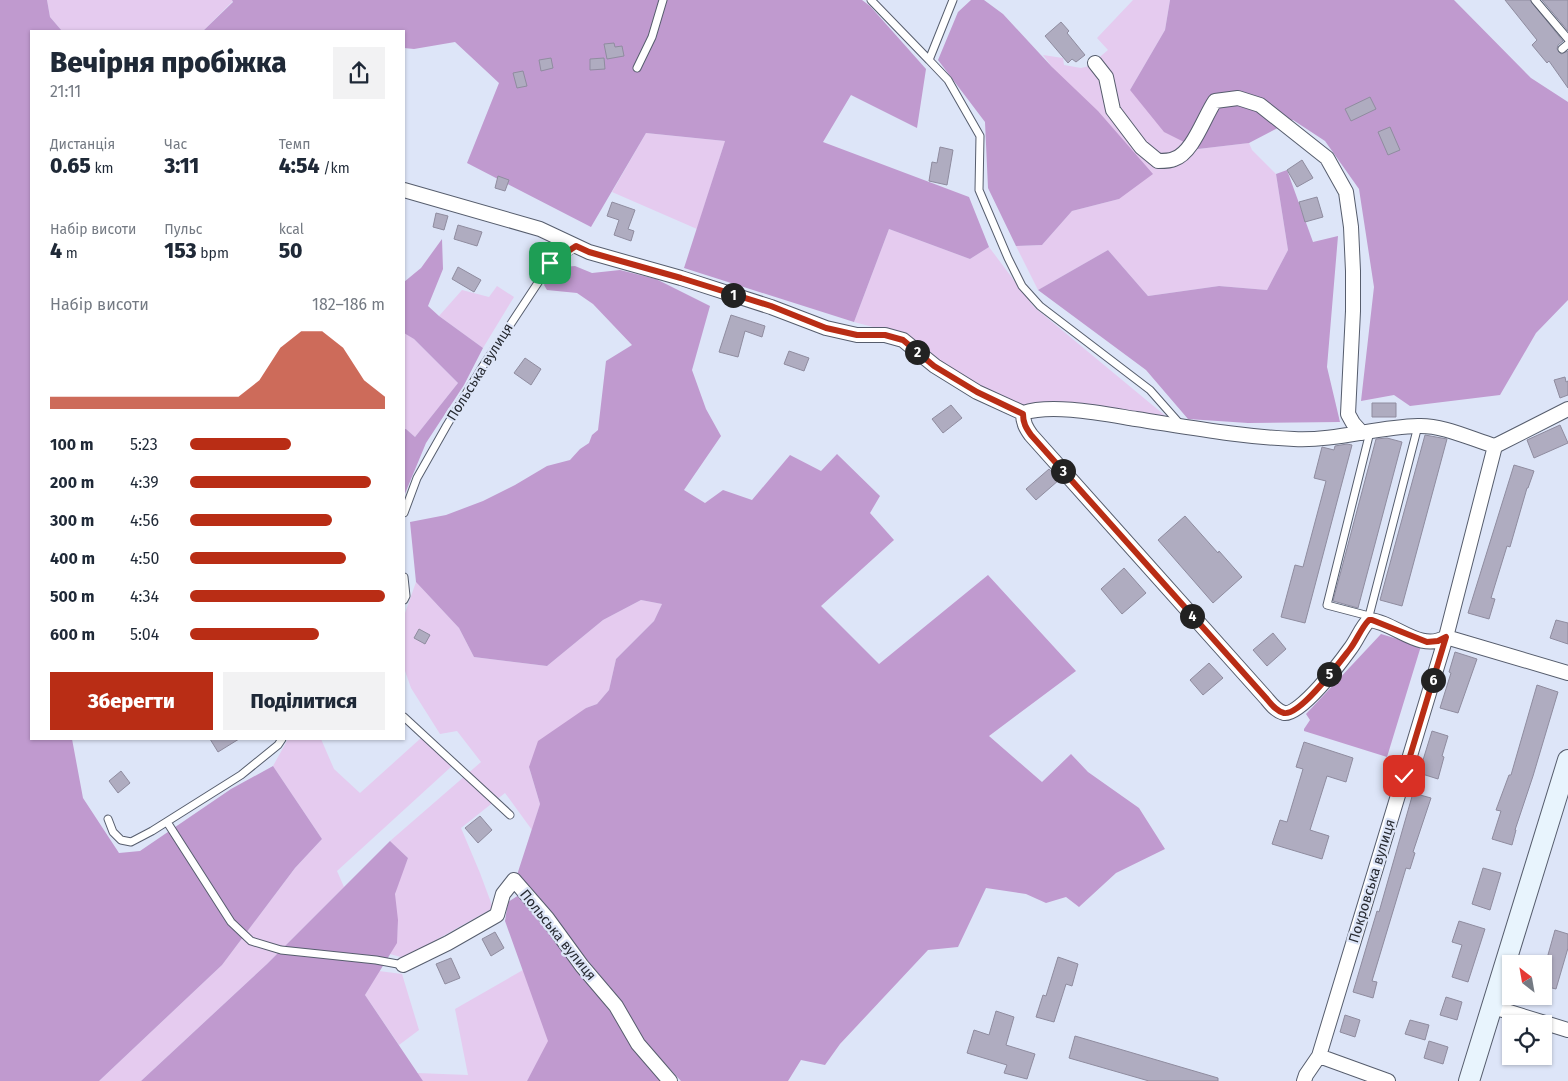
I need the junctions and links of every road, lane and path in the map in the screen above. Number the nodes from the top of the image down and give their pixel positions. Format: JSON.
{"nodes":[{"id":1,"x":663,"y":0,"type":"edge"},
{"id":2,"x":871,"y":0,"type":"edge"},
{"id":3,"x":953,"y":0,"type":"edge"},
{"id":4,"x":1535,"y":0,"type":"edge"},
{"id":5,"x":1568,"y":39,"type":"edge"},
{"id":6,"x":929,"y":60,"type":"junction"},
{"id":7,"x":1095,"y":63,"type":"dead end"},
{"id":8,"x":637,"y":68,"type":"dead end"},
{"id":9,"x":405,"y":190,"type":"edge"},
{"id":10,"x":576,"y":246,"type":"junction"},
{"id":11,"x":1568,"y":409,"type":"edge"},
{"id":12,"x":1023,"y":414,"type":"junction"},
{"id":13,"x":1182,"y":426,"type":"junction"},
{"id":14,"x":1418,"y":426,"type":"junction"},
{"id":15,"x":1366,"y":433,"type":"junction"},
{"id":16,"x":1495,"y":446,"type":"junction"},
{"id":17,"x":405,"y":510,"type":"edge"},
{"id":18,"x":1369,"y":618,"type":"junction"},
{"id":19,"x":1446,"y":637,"type":"junction"},
{"id":20,"x":1568,"y":672,"type":"edge"},
{"id":21,"x":405,"y":718,"type":"edge"},
{"id":22,"x":281,"y":740,"type":"edge"},
{"id":23,"x":1568,"y":760,"type":"edge"},
{"id":24,"x":510,"y":815,"type":"dead end"},
{"id":25,"x":108,"y":819,"type":"dead end"},
{"id":26,"x":167,"y":822,"type":"junction"},
{"id":27,"x":404,"y":965,"type":"joint"},
{"id":28,"x":1493,"y":1007,"type":"junction"},
{"id":29,"x":1568,"y":1030,"type":"edge"},
{"id":30,"x":1319,"y":1056,"type":"junction"},
{"id":31,"x":670,"y":1081,"type":"edge"},
{"id":32,"x":1304,"y":1081,"type":"edge"},
{"id":33,"x":1388,"y":1081,"type":"edge"},
{"id":34,"x":1469,"y":1081,"type":"edge"}],
"edges":[{"from":1,"to":8,"type":"lane"},
{"from":2,"to":6,"type":"lane"},
{"from":3,"to":6,"type":"lane"},
{"from":4,"to":5,"type":"lane"},
{"from":6,"to":13,"type":"lane"},
{"from":7,"to":15,"type":"street"},
{"from":9,"to":10,"type":"street"},
{"from":10,"to":12,"type":"street"},
{"from":10,"to":17,"type":"lane","name":"Польська вулиця"},
{"from":11,"to":16,"type":"street"},
{"from":12,"to":13,"type":"street"},
{"from":12,"to":18,"type":"street"},
{"from":13,"to":15,"type":"street"},
{"from":14,"to":15,"type":"street"},
{"from":14,"to":16,"type":"street"},
{"from":14,"to":18,"type":"lane"},
{"from":15,"to":18,"type":"lane"},
{"from":16,"to":19,"type":"street","name":"Покровська вулиця"},
{"from":18,"to":19,"type":"street"},
{"from":19,"to":20,"type":"street"},
{"from":19,"to":30,"type":"street","name":"Покровська вулиця"},
{"from":21,"to":24,"type":"lane"},
{"from":22,"to":26,"type":"lane"},
{"from":23,"to":28,"type":"street"},
{"from":25,"to":26,"type":"lane"},
{"from":26,"to":27,"type":"lane"},
{"from":27,"to":31,"type":"street","name":"Польська вулиця"},
{"from":28,"to":29,"type":"street"},
{"from":28,"to":34,"type":"street"},
{"from":30,"to":32,"type":"street","name":"Покровська вулиця"},
{"from":30,"to":33,"type":"street"}]}
